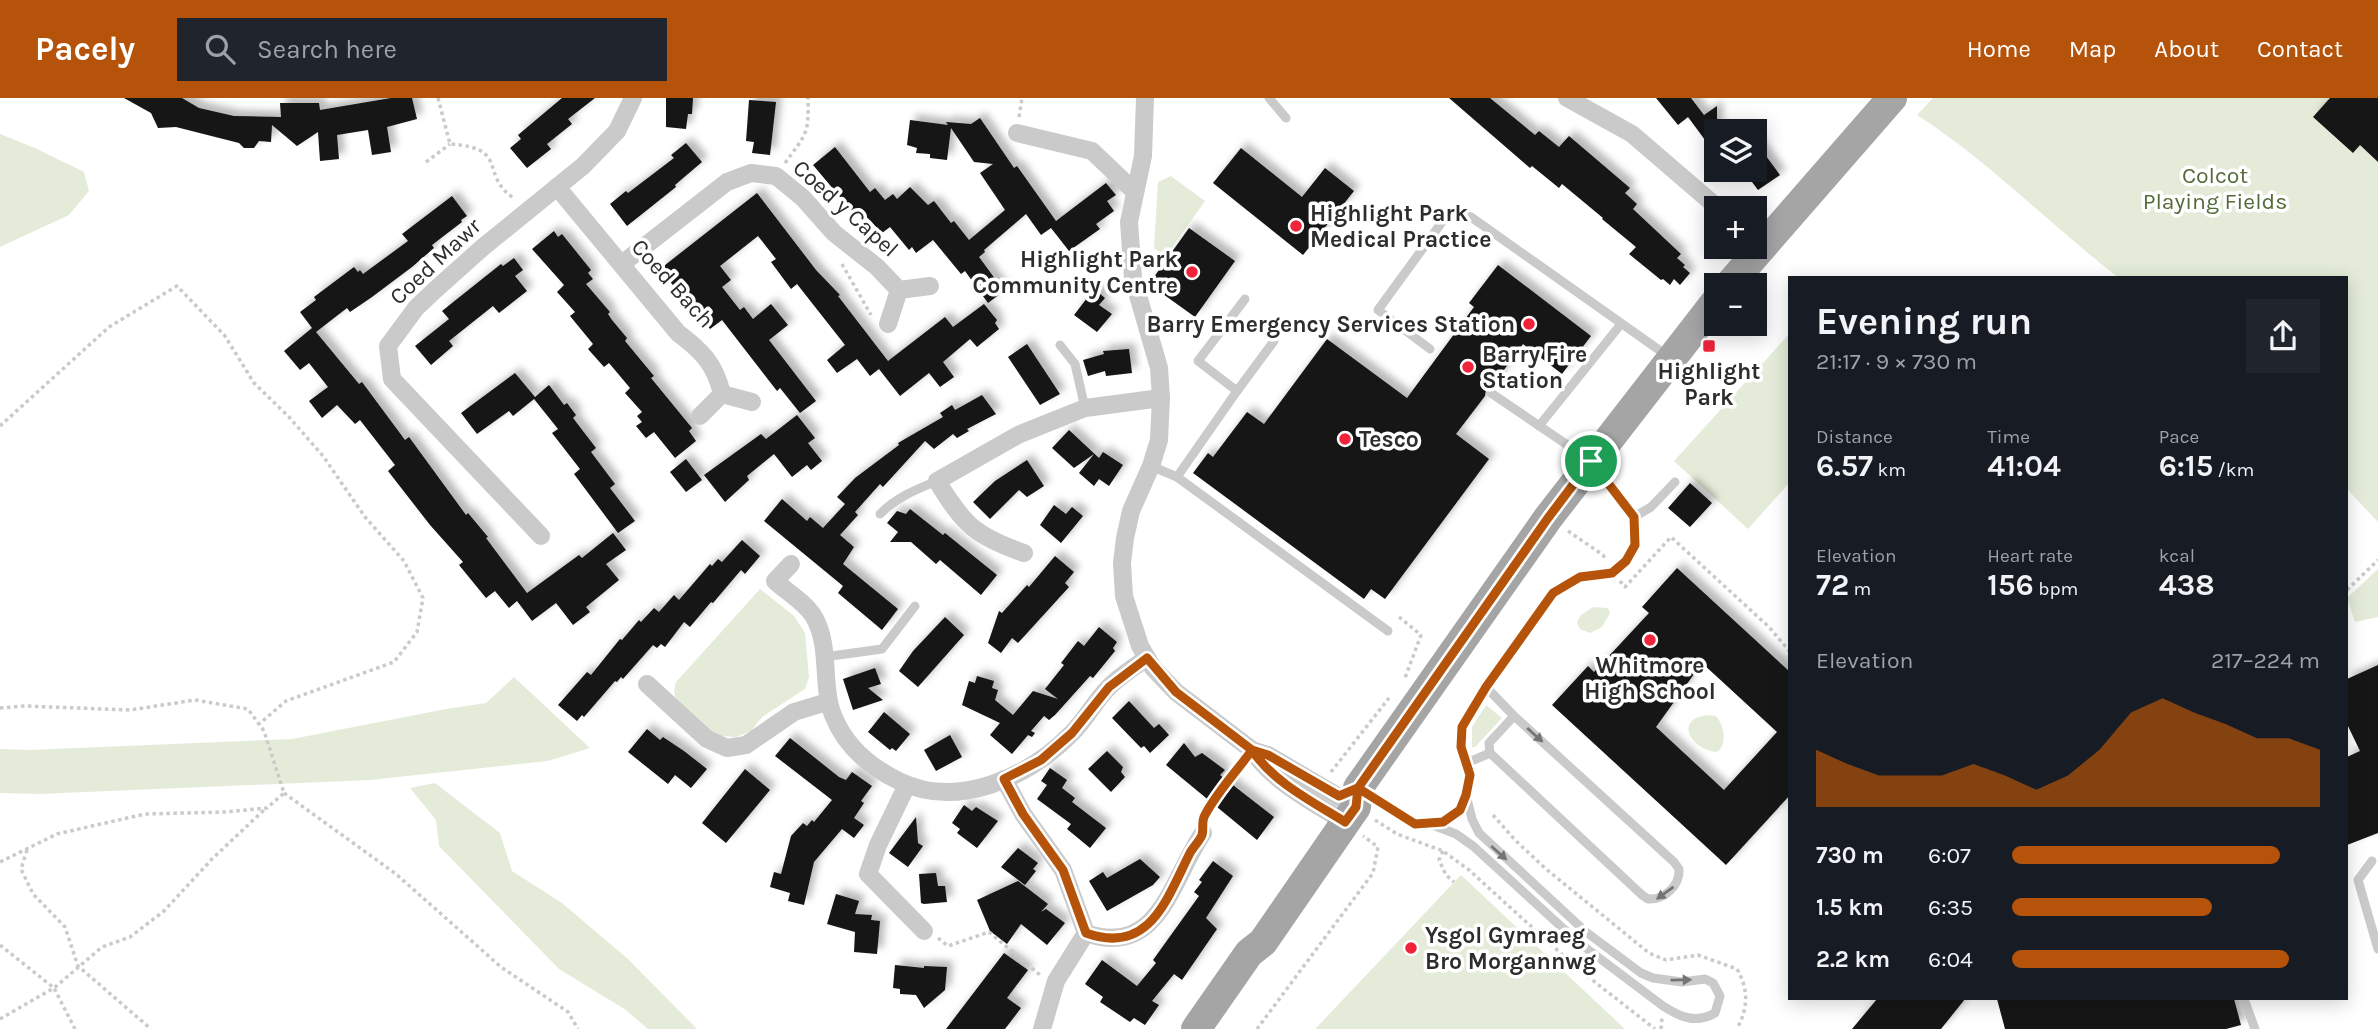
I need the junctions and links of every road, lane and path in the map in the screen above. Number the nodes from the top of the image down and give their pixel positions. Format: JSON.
{"nodes":[{"id":1,"x":438,"y":98,"type":"edge"},
{"id":2,"x":633,"y":98,"type":"edge"},
{"id":3,"x":808,"y":98,"type":"edge"},
{"id":4,"x":1145,"y":98,"type":"edge"},
{"id":5,"x":1269,"y":98,"type":"edge"},
{"id":6,"x":1567,"y":98,"type":"edge"},
{"id":7,"x":1892,"y":98,"type":"edge"},
{"id":8,"x":1286,"y":118,"type":"dead end"},
{"id":9,"x":1017,"y":133,"type":"dead end"},
{"id":10,"x":450,"y":144,"type":"junction"},
{"id":11,"x":426,"y":162,"type":"dead end"},
{"id":12,"x":776,"y":176,"type":"junction"},
{"id":13,"x":557,"y":187,"type":"junction"},
{"id":14,"x":1134,"y":191,"type":"junction"},
{"id":15,"x":1704,"y":196,"type":"edge"},
{"id":16,"x":531,"y":208,"type":"junction"},
{"id":17,"x":834,"y":233,"type":"junction"},
{"id":18,"x":1767,"y":234,"type":"edge"},
{"id":19,"x":623,"y":263,"type":"junction"},
{"id":20,"x":930,"y":286,"type":"dead end"},
{"id":21,"x":899,"y":290,"type":"junction"},
{"id":22,"x":1245,"y":299,"type":"dead end"},
{"id":23,"x":1704,"y":316,"type":"edge"},
{"id":24,"x":888,"y":324,"type":"joint"},
{"id":25,"x":1621,"y":324,"type":"junction"},
{"id":26,"x":1275,"y":341,"type":"dead end"},
{"id":27,"x":1060,"y":345,"type":"dead end"},
{"id":28,"x":1430,"y":349,"type":"dead end"},
{"id":29,"x":1670,"y":358,"type":"junction"},
{"id":30,"x":1237,"y":391,"type":"junction"},
{"id":31,"x":1491,"y":393,"type":"dead end"},
{"id":32,"x":722,"y":394,"type":"junction"},
{"id":33,"x":1161,"y":398,"type":"junction"},
{"id":34,"x":752,"y":402,"type":"dead end"},
{"id":35,"x":1085,"y":408,"type":"junction"},
{"id":36,"x":700,"y":416,"type":"dead end"},
{"id":37,"x":0,"y":426,"type":"edge"},
{"id":38,"x":1539,"y":426,"type":"junction"},
{"id":39,"x":1591,"y":461,"type":"junction"},
{"id":40,"x":1151,"y":466,"type":"junction"},
{"id":41,"x":1177,"y":477,"type":"junction"},
{"id":42,"x":937,"y":481,"type":"junction"},
{"id":43,"x":1675,"y":482,"type":"dead end"},
{"id":44,"x":880,"y":514,"type":"dead end"},
{"id":45,"x":1634,"y":517,"type":"junction"},
{"id":46,"x":1570,"y":532,"type":"dead end"},
{"id":47,"x":541,"y":536,"type":"dead end"},
{"id":48,"x":1024,"y":553,"type":"dead end"},
{"id":49,"x":2378,"y":560,"type":"edge"},
{"id":50,"x":791,"y":564,"type":"dead end"},
{"id":51,"x":1612,"y":573,"type":"junction"},
{"id":52,"x":2348,"y":589,"type":"edge"},
{"id":53,"x":915,"y":606,"type":"dead end"},
{"id":54,"x":1399,"y":617,"type":"dead end"},
{"id":55,"x":1388,"y":631,"type":"dead end"},
{"id":56,"x":1788,"y":650,"type":"edge"},
{"id":57,"x":824,"y":656,"type":"junction"},
{"id":58,"x":1147,"y":658,"type":"junction"},
{"id":59,"x":647,"y":684,"type":"dead end"},
{"id":60,"x":1399,"y":686,"type":"dead end"},
{"id":61,"x":1486,"y":687,"type":"junction"},
{"id":62,"x":1393,"y":694,"type":"dead end"},
{"id":63,"x":827,"y":702,"type":"junction"},
{"id":64,"x":0,"y":708,"type":"edge"},
{"id":65,"x":1514,"y":716,"type":"junction"},
{"id":66,"x":259,"y":724,"type":"junction"},
{"id":67,"x":1252,"y":750,"type":"junction"},
{"id":68,"x":1490,"y":753,"type":"junction"},
{"id":69,"x":1467,"y":763,"type":"junction"},
{"id":70,"x":1004,"y":779,"type":"junction"},
{"id":71,"x":907,"y":785,"type":"junction"},
{"id":72,"x":284,"y":793,"type":"junction"},
{"id":73,"x":1466,"y":795,"type":"junction"},
{"id":74,"x":1346,"y":807,"type":"junction"},
{"id":75,"x":267,"y":808,"type":"junction"},
{"id":76,"x":1493,"y":815,"type":"dead end"},
{"id":77,"x":1430,"y":824,"type":"junction"},
{"id":78,"x":1203,"y":834,"type":"joint"},
{"id":79,"x":27,"y":850,"type":"junction"},
{"id":80,"x":1443,"y":851,"type":"junction"},
{"id":81,"x":2372,"y":861,"type":"dead end"},
{"id":82,"x":0,"y":862,"type":"edge"},
{"id":83,"x":1454,"y":883,"type":"dead end"},
{"id":84,"x":924,"y":931,"type":"joint"},
{"id":85,"x":1086,"y":933,"type":"junction"},
{"id":86,"x":0,"y":945,"type":"edge"},
{"id":87,"x":2378,"y":949,"type":"edge"},
{"id":88,"x":78,"y":966,"type":"junction"},
{"id":89,"x":1056,"y":981,"type":"junction"},
{"id":90,"x":54,"y":988,"type":"junction"},
{"id":91,"x":2244,"y":1000,"type":"edge"},
{"id":92,"x":0,"y":1019,"type":"edge"},
{"id":93,"x":75,"y":1029,"type":"edge"},
{"id":94,"x":151,"y":1029,"type":"edge"},
{"id":95,"x":578,"y":1029,"type":"edge"},
{"id":96,"x":1042,"y":1029,"type":"edge"},
{"id":97,"x":1196,"y":1029,"type":"edge"},
{"id":98,"x":1257,"y":1029,"type":"edge"},
{"id":99,"x":1656,"y":1029,"type":"edge"},
{"id":100,"x":1737,"y":1029,"type":"edge"},
{"id":101,"x":2255,"y":1029,"type":"edge"}],
"edges":[{"from":1,"to":10,"type":"path"},
{"from":2,"to":13,"type":"street","name":"Coed Mawr"},
{"from":3,"to":12,"type":"path"},
{"from":4,"to":14,"type":"street"},
{"from":5,"to":8,"type":"lane"},
{"from":6,"to":15,"type":"street"},
{"from":7,"to":18,"type":"main road"},
{"from":9,"to":14,"type":"street"},
{"from":10,"to":11,"type":"path"},
{"from":10,"to":16,"type":"path"},
{"from":12,"to":17,"type":"street","name":"Coed y Capel"},
{"from":12,"to":19,"type":"street","name":"Coed y Capel"},
{"from":13,"to":16,"type":"street","name":"Coed Mawr"},
{"from":13,"to":19,"type":"street","name":"Coed Bach"},
{"from":14,"to":33,"type":"street"},
{"from":16,"to":47,"type":"street","name":"Coed Mawr"},
{"from":17,"to":21,"type":"street","name":"Coed y Capel"},
{"from":17,"to":24,"type":"path"},
{"from":19,"to":32,"type":"street","name":"Coed Bach"},
{"from":20,"to":21,"type":"street"},
{"from":21,"to":24,"type":"street","name":"Coed y Capel"},
{"from":22,"to":30,"type":"lane"},
{"from":23,"to":29,"type":"main road"},
{"from":25,"to":28,"type":"lane"},
{"from":25,"to":29,"type":"lane"},
{"from":25,"to":38,"type":"lane"},
{"from":26,"to":30,"type":"lane"},
{"from":27,"to":35,"type":"lane"},
{"from":29,"to":39,"type":"main road"},
{"from":30,"to":41,"type":"lane"},
{"from":31,"to":38,"type":"lane"},
{"from":32,"to":34,"type":"street"},
{"from":32,"to":36,"type":"street"},
{"from":33,"to":35,"type":"street"},
{"from":33,"to":40,"type":"street"},
{"from":35,"to":42,"type":"street"},
{"from":37,"to":66,"type":"path"},
{"from":38,"to":39,"type":"lane"},
{"from":39,"to":45,"type":"lane"},
{"from":39,"to":74,"type":"main road"},
{"from":40,"to":41,"type":"lane"},
{"from":40,"to":58,"type":"street"},
{"from":41,"to":55,"type":"lane"},
{"from":42,"to":44,"type":"lane"},
{"from":42,"to":48,"type":"street"},
{"from":43,"to":45,"type":"lane"},
{"from":45,"to":51,"type":"lane"},
{"from":46,"to":51,"type":"path"},
{"from":49,"to":52,"type":"path"},
{"from":50,"to":57,"type":"street"},
{"from":51,"to":56,"type":"path"},
{"from":51,"to":61,"type":"lane"},
{"from":53,"to":57,"type":"lane"},
{"from":54,"to":60,"type":"path"},
{"from":57,"to":63,"type":"street"},
{"from":58,"to":67,"type":"street"},
{"from":58,"to":70,"type":"street"},
{"from":59,"to":63,"type":"street"},
{"from":61,"to":65,"type":"lane"},
{"from":61,"to":69,"type":"lane"},
{"from":62,"to":74,"type":"path"},
{"from":63,"to":71,"type":"street"},
{"from":64,"to":66,"type":"path"},
{"from":65,"to":68,"type":"lane"},
{"from":65,"to":68,"type":"lane","one_way":true},
{"from":66,"to":72,"type":"path"},
{"from":67,"to":74,"type":"street"},
{"from":67,"to":74,"type":"street"},
{"from":67,"to":78,"type":"path"},
{"from":68,"to":69,"type":"lane"},
{"from":69,"to":73,"type":"lane"},
{"from":70,"to":71,"type":"street"},
{"from":70,"to":85,"type":"street"},
{"from":71,"to":84,"type":"street"},
{"from":72,"to":75,"type":"path"},
{"from":72,"to":95,"type":"path"},
{"from":73,"to":77,"type":"lane"},
{"from":73,"to":77,"type":"lane","one_way":true},
{"from":74,"to":77,"type":"lane"},
{"from":74,"to":80,"type":"path"},
{"from":74,"to":97,"type":"main road"},
{"from":74,"to":98,"type":"path"},
{"from":75,"to":79,"type":"path"},
{"from":75,"to":88,"type":"path"},
{"from":76,"to":100,"type":"path"},
{"from":78,"to":85,"type":"street"},
{"from":79,"to":82,"type":"path"},
{"from":79,"to":88,"type":"path"},
{"from":80,"to":83,"type":"path"},
{"from":80,"to":99,"type":"path"},
{"from":81,"to":87,"type":"lane"},
{"from":84,"to":89,"type":"path"},
{"from":85,"to":89,"type":"street"},
{"from":86,"to":90,"type":"path"},
{"from":88,"to":90,"type":"path"},
{"from":88,"to":94,"type":"path"},
{"from":89,"to":96,"type":"street"},
{"from":90,"to":92,"type":"path"},
{"from":90,"to":93,"type":"path"},
{"from":91,"to":101,"type":"lane"}]}
